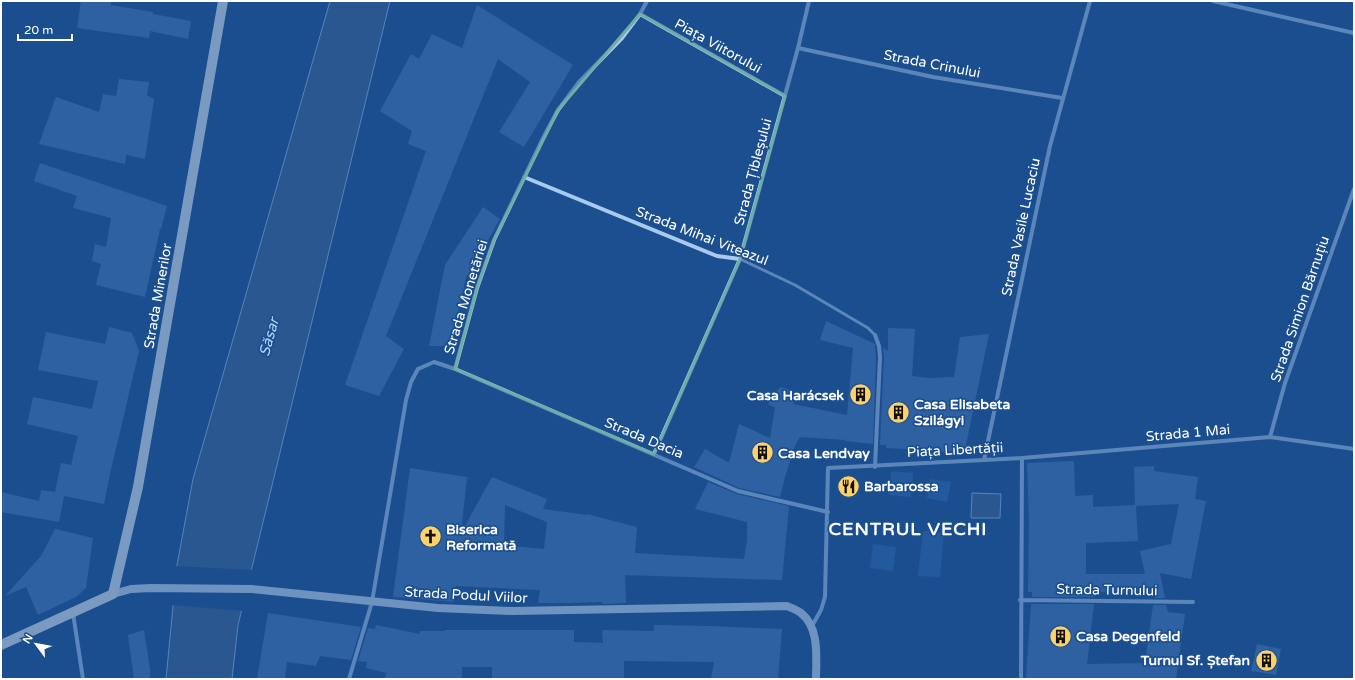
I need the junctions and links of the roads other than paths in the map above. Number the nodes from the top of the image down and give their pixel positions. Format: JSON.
{"nodes":[{"id":1,"x":224,"y":1,"type":"edge"},
{"id":2,"x":647,"y":1,"type":"edge"},
{"id":3,"x":809,"y":1,"type":"edge"},
{"id":4,"x":1090,"y":1,"type":"edge"},
{"id":5,"x":1213,"y":1,"type":"edge"},
{"id":6,"x":640,"y":14,"type":"junction"},
{"id":7,"x":1354,"y":33,"type":"edge"},
{"id":8,"x":798,"y":48,"type":"junction"},
{"id":9,"x":786,"y":96,"type":"junction"},
{"id":10,"x":1062,"y":98,"type":"junction"},
{"id":11,"x":524,"y":176,"type":"junction"},
{"id":12,"x":1354,"y":189,"type":"edge"},
{"id":13,"x":740,"y":259,"type":"junction"},
{"id":14,"x":875,"y":335,"type":"joint"},
{"id":15,"x":455,"y":369,"type":"junction"},
{"id":16,"x":1270,"y":437,"type":"junction"},
{"id":17,"x":1354,"y":449,"type":"edge"},
{"id":18,"x":654,"y":454,"type":"junction"},
{"id":19,"x":1022,"y":458,"type":"junction"},
{"id":20,"x":984,"y":460,"type":"junction"},
{"id":21,"x":875,"y":466,"type":"junction"},
{"id":22,"x":828,"y":512,"type":"junction"},
{"id":23,"x":113,"y":594,"type":"junction"},
{"id":24,"x":1021,"y":599,"type":"junction"},
{"id":25,"x":372,"y":602,"type":"junction"},
{"id":26,"x":1193,"y":602,"type":"dead end"},
{"id":27,"x":73,"y":613,"type":"junction"},
{"id":28,"x":812,"y":626,"type":"junction"},
{"id":29,"x":1,"y":645,"type":"edge"},
{"id":30,"x":83,"y":679,"type":"edge"},
{"id":31,"x":349,"y":679,"type":"edge"},
{"id":32,"x":816,"y":679,"type":"edge"},
{"id":33,"x":1020,"y":679,"type":"edge"}],
"edges":[{"from":1,"to":23,"type":"main road","name":"Strada Minerilor"},
{"from":2,"to":6,"type":"street","name":"Strada Monetăriei"},
{"from":3,"to":8,"type":"street","name":"Strada Țibleșului"},
{"from":4,"to":10,"type":"street","name":"Strada Vasile Lucaciu"},
{"from":5,"to":7,"type":"street"},
{"from":6,"to":9,"type":"street","name":"Piața Viitorului"},
{"from":6,"to":11,"type":"street","name":"Strada Monetăriei"},
{"from":8,"to":9,"type":"street","name":"Strada Țibleșului"},
{"from":8,"to":10,"type":"street","name":"Strada Crinului"},
{"from":9,"to":13,"type":"street","name":"Strada Țibleșului"},
{"from":10,"to":20,"type":"street","name":"Strada Vasile Lucaciu"},
{"from":11,"to":13,"type":"street","name":"Strada Mihai Viteazul"},
{"from":11,"to":15,"type":"street","name":"Strada Monetăriei"},
{"from":12,"to":16,"type":"street","name":"Strada Simion Bărnuțiu"},
{"from":13,"to":14,"type":"lane","name":"Strada Mihai Viteazul"},
{"from":13,"to":18,"type":"street","name":"Strada Țibleșului"},
{"from":14,"to":21,"type":"street","name":"Strada Mihai Viteazul"},
{"from":15,"to":18,"type":"street","name":"Strada Dacia"},
{"from":15,"to":25,"type":"street","name":"Strada Monetăriei"},
{"from":16,"to":17,"type":"street","name":"Strada 1 Mai"},
{"from":16,"to":19,"type":"street","name":"Strada 1 Mai"},
{"from":18,"to":22,"type":"street","name":"Strada Dacia"},
{"from":19,"to":20,"type":"street","name":"Piața Libertății"},
{"from":19,"to":24,"type":"street","name":"Piața Libertății"},
{"from":20,"to":21,"type":"street","name":"Piața Libertății"},
{"from":21,"to":22,"type":"street","name":"Piața Libertății"},
{"from":22,"to":28,"type":"street","name":"Piața Libertății"},
{"from":23,"to":25,"type":"main road","name":"Strada Podul Viilor"},
{"from":23,"to":27,"type":"main road"},
{"from":24,"to":26,"type":"street","name":"Strada Turnului"},
{"from":24,"to":33,"type":"street","name":"Piața Libertății"},
{"from":25,"to":28,"type":"main road","name":"Strada Podul Viilor"},
{"from":25,"to":31,"type":"street","name":"Strada Monetăriei"},
{"from":27,"to":29,"type":"main road"},
{"from":27,"to":30,"type":"street"},
{"from":28,"to":32,"type":"main road"}]}
